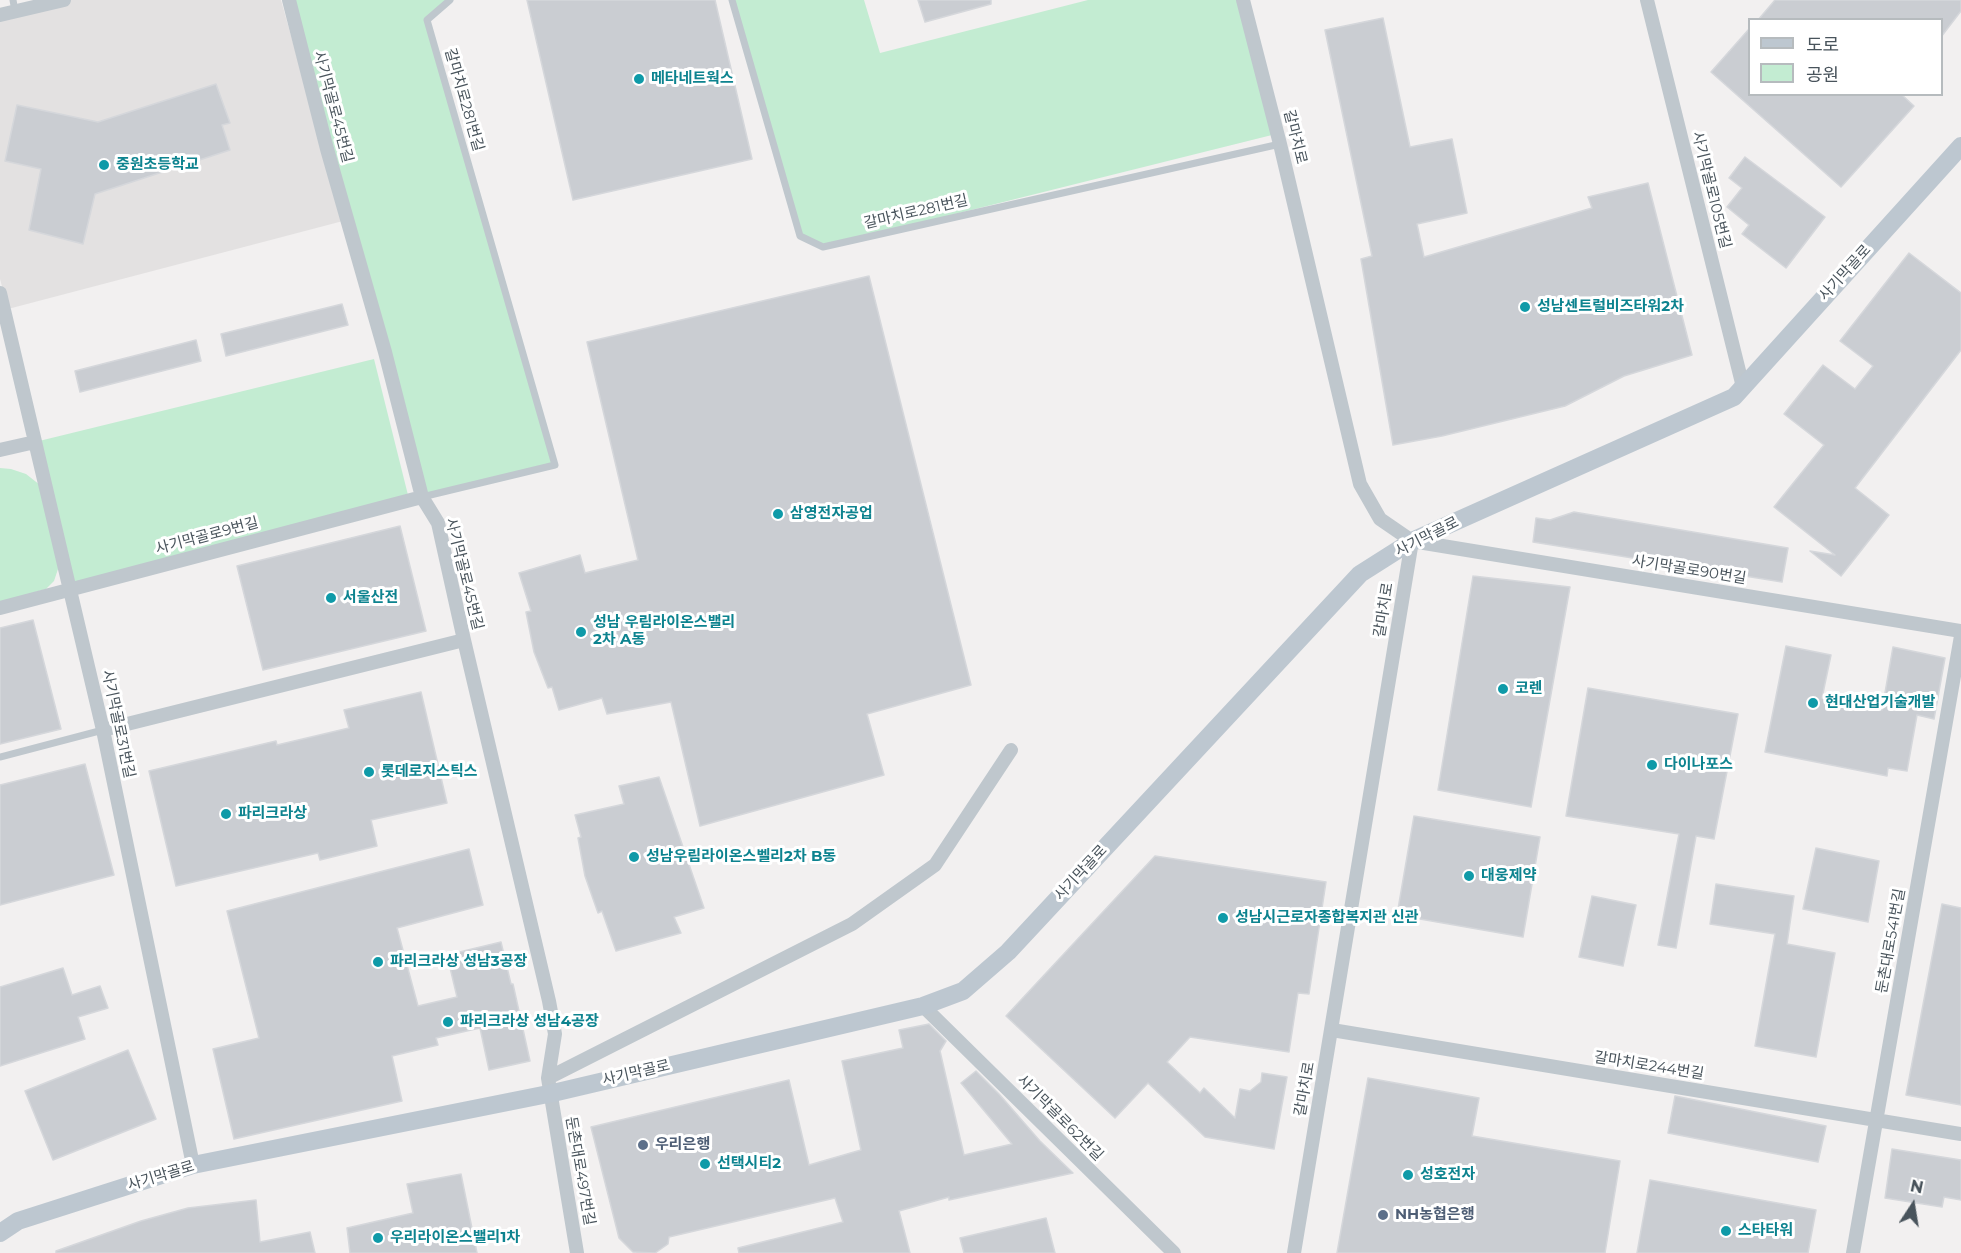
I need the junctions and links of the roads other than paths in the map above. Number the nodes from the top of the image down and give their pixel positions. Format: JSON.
{"nodes":[{"id":1,"x":64,"y":0,"type":"edge"},
{"id":2,"x":289,"y":0,"type":"edge"},
{"id":3,"x":450,"y":0,"type":"edge"},
{"id":4,"x":732,"y":0,"type":"edge"},
{"id":5,"x":1243,"y":0,"type":"edge"},
{"id":6,"x":1647,"y":0,"type":"edge"},
{"id":7,"x":14,"y":5,"type":"edge"},
{"id":8,"x":0,"y":15,"type":"edge"},
{"id":9,"x":1280,"y":144,"type":"junction"},
{"id":10,"x":1961,"y":146,"type":"edge"},
{"id":11,"x":0,"y":293,"type":"edge"},
{"id":12,"x":1743,"y":387,"type":"junction"},
{"id":13,"x":34,"y":442,"type":"junction"},
{"id":14,"x":0,"y":450,"type":"edge"},
{"id":15,"x":422,"y":497,"type":"junction"},
{"id":16,"x":1412,"y":541,"type":"junction"},
{"id":17,"x":71,"y":589,"type":"junction"},
{"id":18,"x":0,"y":608,"type":"edge"},
{"id":19,"x":1961,"y":631,"type":"edge"},
{"id":20,"x":1961,"y":636,"type":"edge"},
{"id":21,"x":464,"y":640,"type":"junction"},
{"id":22,"x":103,"y":730,"type":"junction"},
{"id":23,"x":1011,"y":750,"type":"dead end"},
{"id":24,"x":0,"y":757,"type":"edge"},
{"id":25,"x":923,"y":1006,"type":"junction"},
{"id":26,"x":1332,"y":1030,"type":"junction"},
{"id":27,"x":549,"y":1086,"type":"junction"},
{"id":28,"x":1876,"y":1120,"type":"junction"},
{"id":29,"x":1961,"y":1134,"type":"edge"},
{"id":30,"x":193,"y":1165,"type":"junction"},
{"id":31,"x":0,"y":1233,"type":"edge"},
{"id":32,"x":577,"y":1253,"type":"edge"},
{"id":33,"x":1174,"y":1253,"type":"edge"},
{"id":34,"x":1294,"y":1253,"type":"edge"},
{"id":35,"x":1853,"y":1253,"type":"edge"}],
"edges":[{"from":1,"to":7,"type":"street"},
{"from":2,"to":15,"type":"street","name":"사기막골로45번길"},
{"from":3,"to":15,"type":"lane","name":"갈마치로281번길"},
{"from":4,"to":9,"type":"lane","name":"갈마치로281번길"},
{"from":5,"to":9,"type":"street","name":"갈마치로"},
{"from":6,"to":12,"type":"street","name":"사기막골로105번길"},
{"from":7,"to":8,"type":"street"},
{"from":9,"to":16,"type":"street","name":"갈마치로"},
{"from":10,"to":12,"type":"street","name":"사기막골로"},
{"from":11,"to":13,"type":"street","name":"사기막골로31번길"},
{"from":12,"to":16,"type":"street","name":"사기막골로"},
{"from":13,"to":14,"type":"street"},
{"from":13,"to":17,"type":"street","name":"사기막골로31번길"},
{"from":15,"to":17,"type":"street","name":"사기막골로9번길"},
{"from":15,"to":21,"type":"street","name":"사기막골로45번길"},
{"from":16,"to":19,"type":"street","name":"사기막골로90번길"},
{"from":16,"to":25,"type":"street","name":"사기막골로"},
{"from":16,"to":26,"type":"street","name":"갈마치로"},
{"from":17,"to":18,"type":"street","name":"사기막골로9번길"},
{"from":17,"to":22,"type":"street","name":"사기막골로31번길"},
{"from":20,"to":28,"type":"street","name":"둔촌대로541번길"},
{"from":21,"to":22,"type":"street"},
{"from":21,"to":27,"type":"street","name":"사기막골로45번길"},
{"from":22,"to":24,"type":"lane"},
{"from":22,"to":30,"type":"street","name":"사기막골로31번길"},
{"from":23,"to":27,"type":"street"},
{"from":25,"to":27,"type":"street","name":"사기막골로"},
{"from":25,"to":33,"type":"street","name":"사기막골로62번길"},
{"from":26,"to":28,"type":"street","name":"갈마치로244번길"},
{"from":26,"to":34,"type":"street","name":"갈마치로"},
{"from":27,"to":30,"type":"street","name":"사기막골로"},
{"from":27,"to":32,"type":"street","name":"둔촌대로497번길"},
{"from":28,"to":29,"type":"street","name":"갈마치로244번길"},
{"from":28,"to":35,"type":"street","name":"둔촌대로541번길"},
{"from":30,"to":31,"type":"street","name":"사기막골로"}]}
